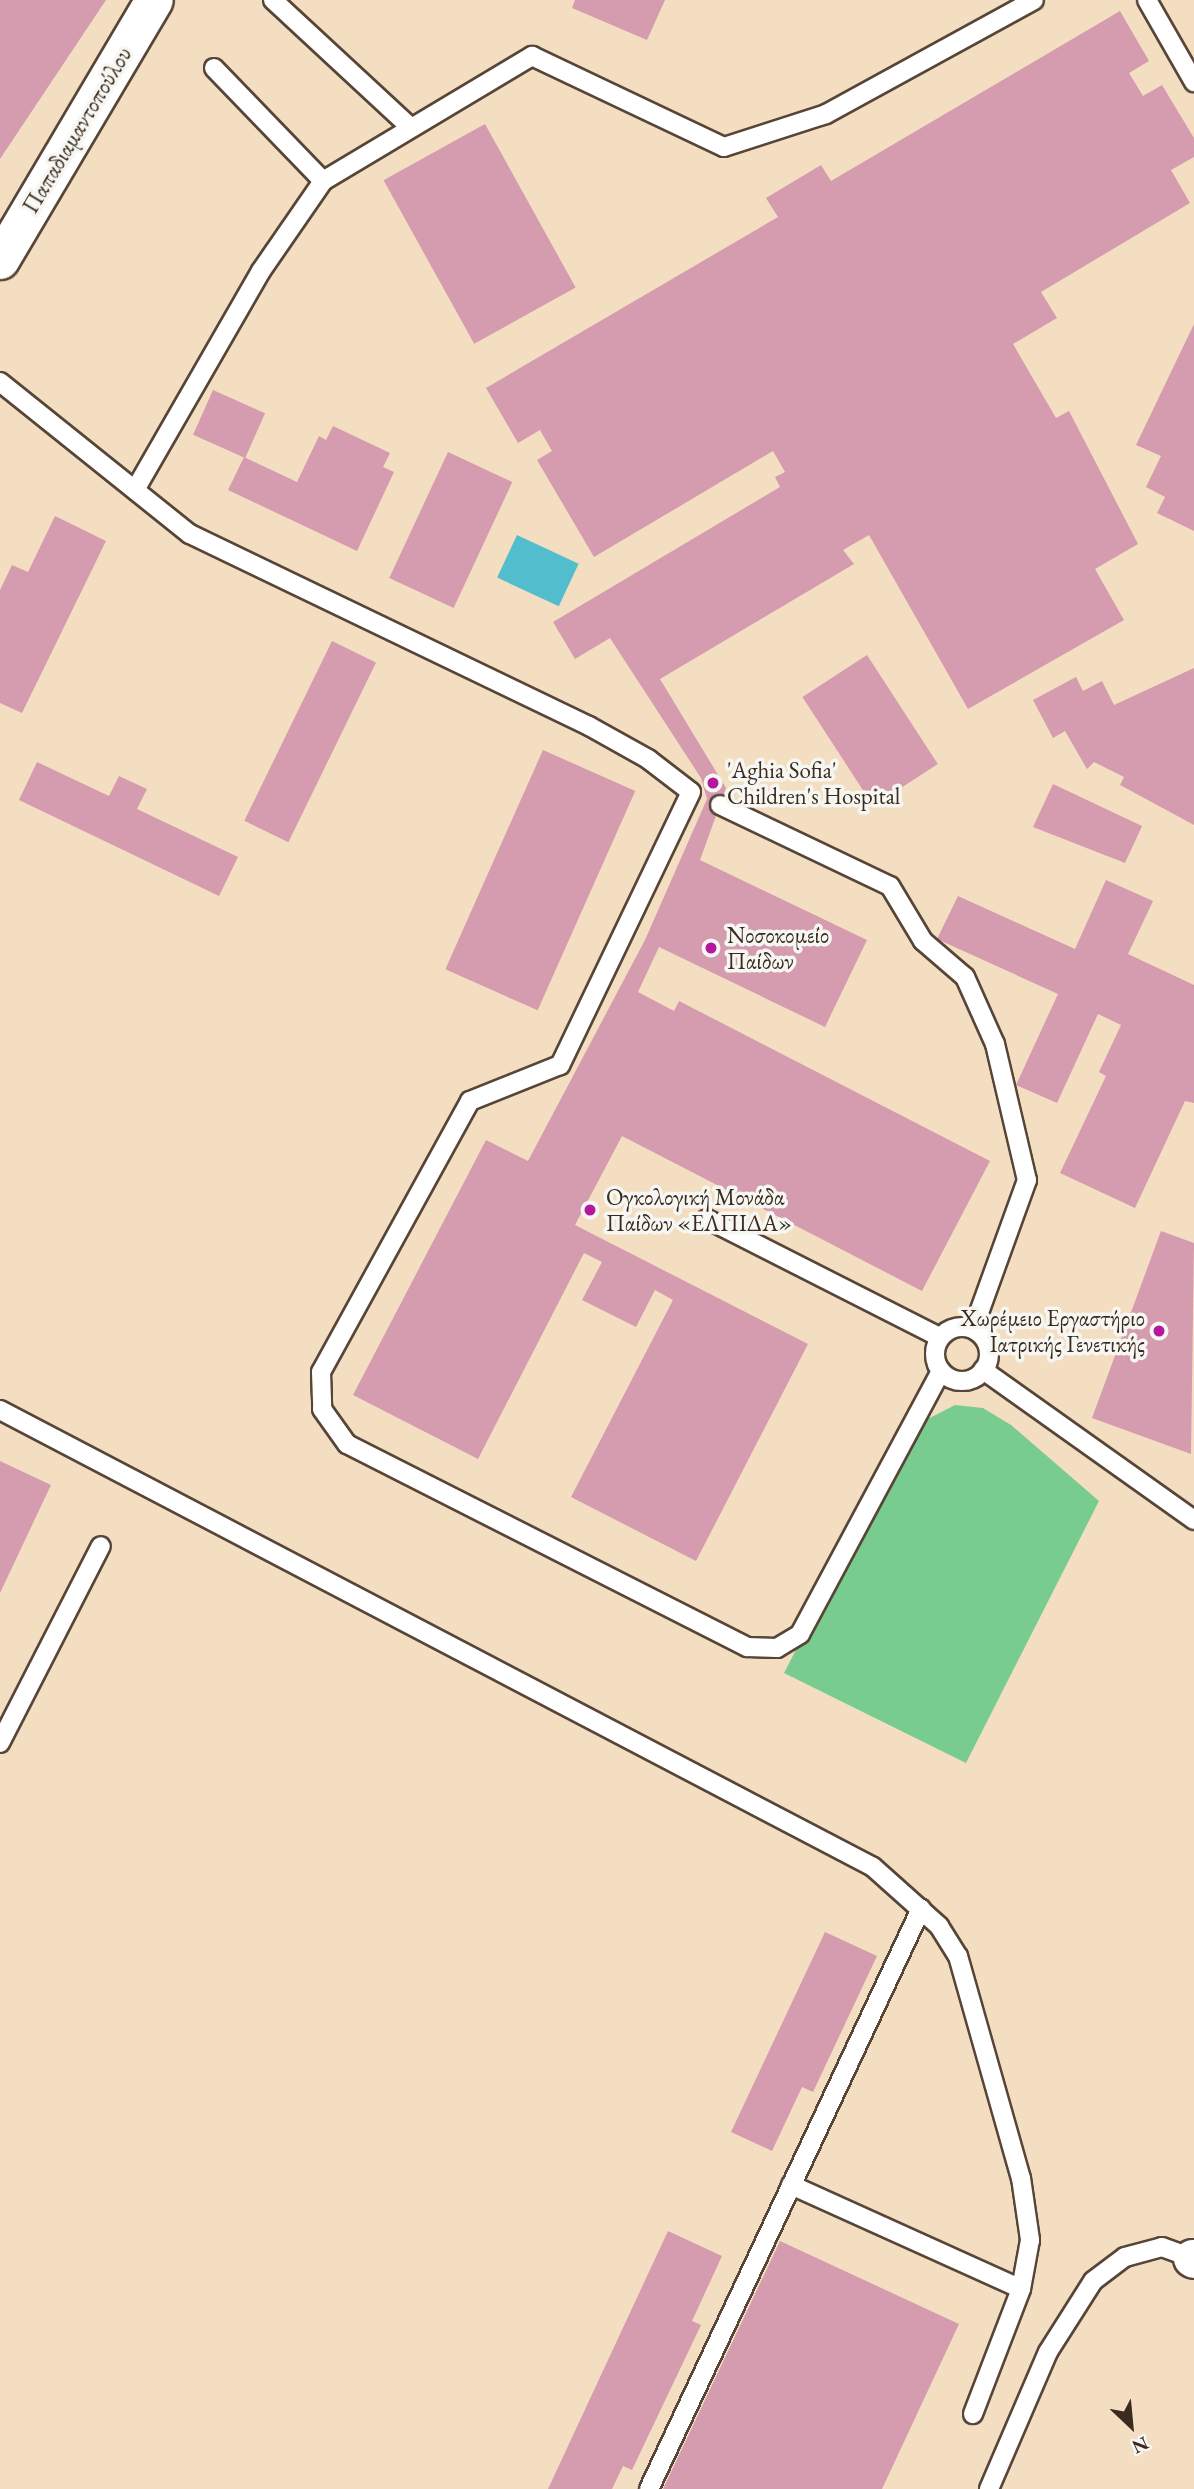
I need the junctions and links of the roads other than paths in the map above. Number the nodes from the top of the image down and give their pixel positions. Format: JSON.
{"nodes":[{"id":1,"x":153,"y":0,"type":"edge"},
{"id":2,"x":273,"y":0,"type":"edge"},
{"id":3,"x":1034,"y":0,"type":"edge"},
{"id":4,"x":1147,"y":0,"type":"edge"},
{"id":5,"x":214,"y":68,"type":"dead end"},
{"id":6,"x":1194,"y":82,"type":"edge"},
{"id":7,"x":410,"y":127,"type":"junction"},
{"id":8,"x":323,"y":181,"type":"junction"},
{"id":9,"x":0,"y":260,"type":"edge"},
{"id":10,"x":0,"y":382,"type":"edge"},
{"id":11,"x":135,"y":490,"type":"junction"},
{"id":12,"x":706,"y":799,"type":"junction"},
{"id":13,"x":707,"y":1219,"type":"dead end"},
{"id":14,"x":972,"y":1329,"type":"junction"},
{"id":15,"x":940,"y":1337,"type":"junction"},
{"id":16,"x":983,"y":1370,"type":"junction"},
{"id":17,"x":941,"y":1371,"type":"junction"},
{"id":18,"x":0,"y":1410,"type":"edge"},
{"id":19,"x":1194,"y":1520,"type":"edge"},
{"id":20,"x":101,"y":1546,"type":"dead end"},
{"id":21,"x":0,"y":1743,"type":"edge"},
{"id":22,"x":921,"y":1909,"type":"junction"},
{"id":23,"x":791,"y":2185,"type":"junction"},
{"id":24,"x":1193,"y":2259,"type":"edge"},
{"id":25,"x":1021,"y":2289,"type":"junction"},
{"id":26,"x":972,"y":2414,"type":"dead end"},
{"id":27,"x":649,"y":2489,"type":"edge"},
{"id":28,"x":989,"y":2489,"type":"edge"}],
"edges":[{"from":1,"to":9,"type":"street","name":"Παπαδιαμαντοπούλου"},
{"from":2,"to":7,"type":"lane"},
{"from":3,"to":7,"type":"lane"},
{"from":4,"to":6,"type":"lane"},
{"from":5,"to":8,"type":"lane"},
{"from":7,"to":8,"type":"lane"},
{"from":8,"to":11,"type":"lane"},
{"from":10,"to":11,"type":"lane"},
{"from":11,"to":12,"type":"lane"},
{"from":12,"to":14,"type":"lane"},
{"from":12,"to":17,"type":"lane"},
{"from":13,"to":15,"type":"lane"},
{"from":14,"to":15,"type":"lane"},
{"from":14,"to":16,"type":"lane"},
{"from":15,"to":17,"type":"lane"},
{"from":16,"to":17,"type":"lane"},
{"from":16,"to":19,"type":"lane"},
{"from":18,"to":22,"type":"lane"},
{"from":20,"to":21,"type":"lane"},
{"from":22,"to":23,"type":"lane"},
{"from":22,"to":25,"type":"lane"},
{"from":23,"to":25,"type":"lane"},
{"from":23,"to":27,"type":"lane"},
{"from":24,"to":28,"type":"lane"},
{"from":25,"to":26,"type":"lane"}]}
